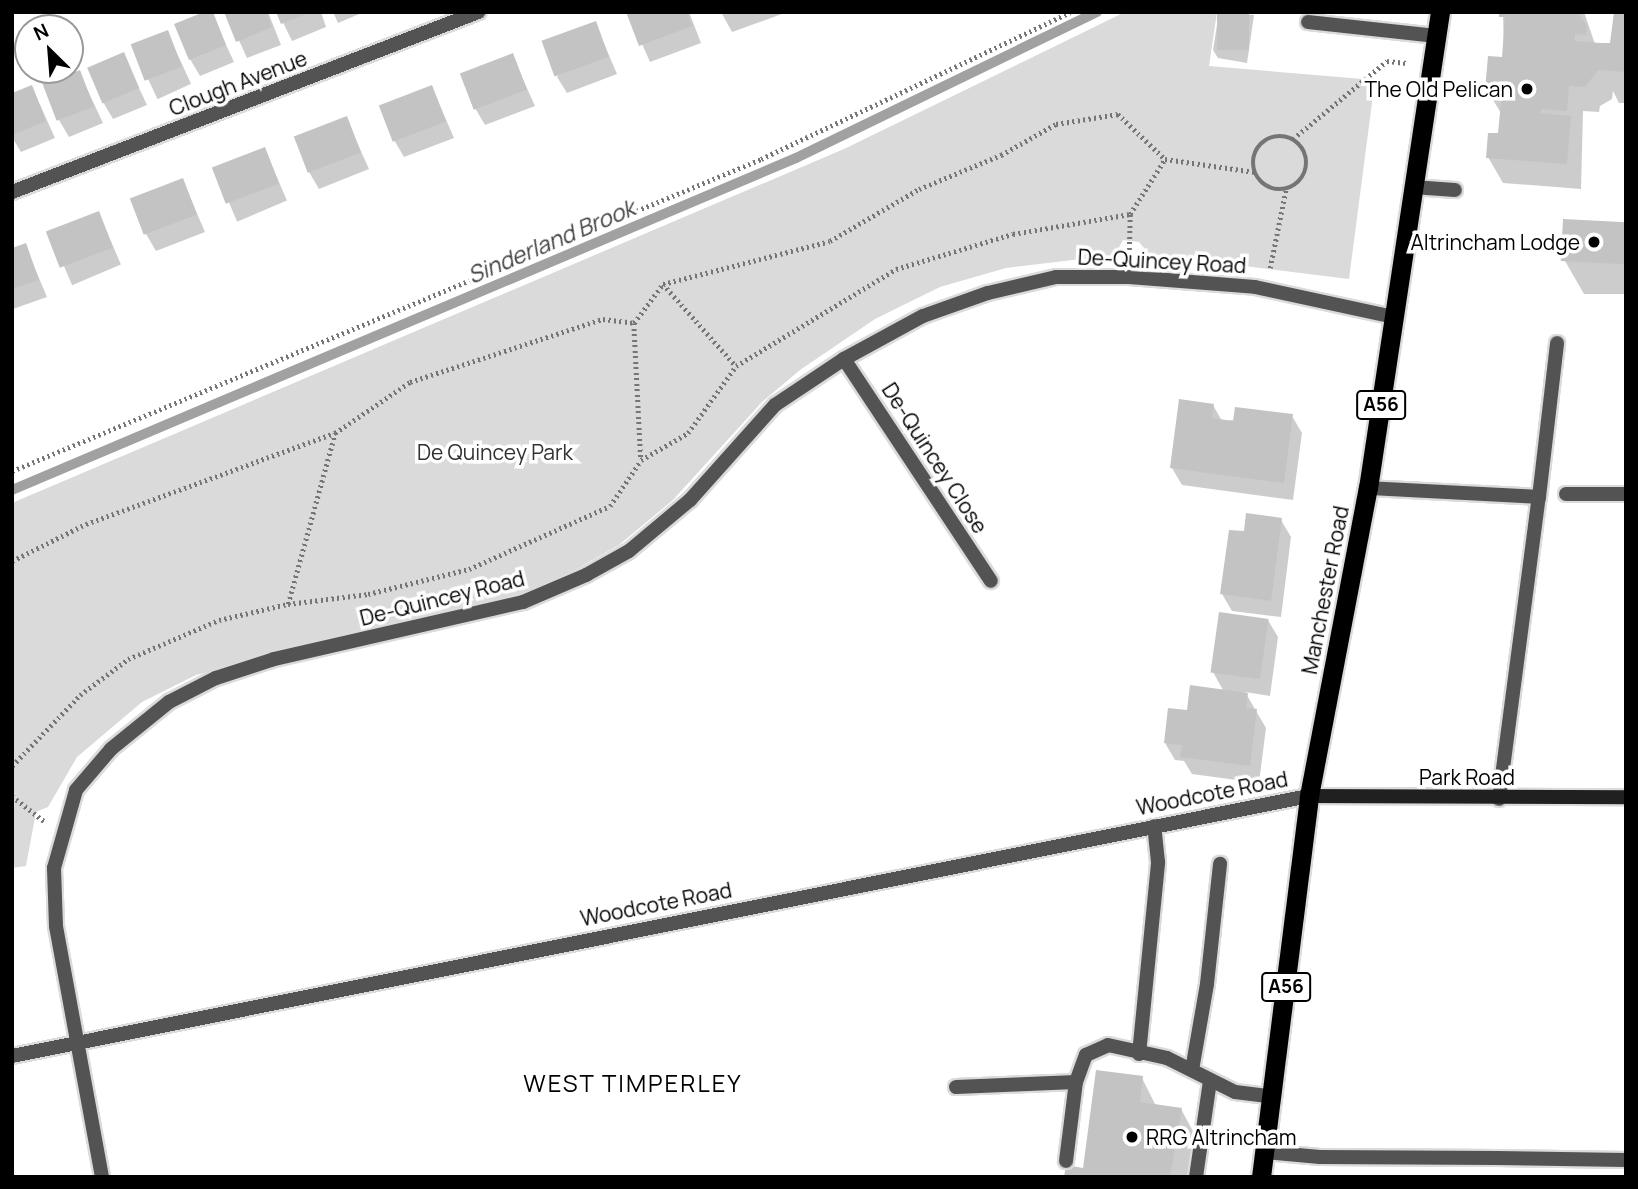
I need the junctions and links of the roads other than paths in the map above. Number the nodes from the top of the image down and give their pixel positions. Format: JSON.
{"nodes":[{"id":1,"x":478,"y":12,"type":"edge"},
{"id":2,"x":1440,"y":12,"type":"edge"},
{"id":3,"x":1308,"y":22,"type":"dead end"},
{"id":4,"x":1436,"y":36,"type":"junction"},
{"id":5,"x":1413,"y":187,"type":"junction"},
{"id":6,"x":1455,"y":190,"type":"dead end"},
{"id":7,"x":12,"y":192,"type":"edge"},
{"id":8,"x":1394,"y":317,"type":"junction"},
{"id":9,"x":1557,"y":344,"type":"dead end"},
{"id":10,"x":844,"y":359,"type":"junction"},
{"id":11,"x":1368,"y":488,"type":"junction"},
{"id":12,"x":1566,"y":494,"type":"dead end"},
{"id":13,"x":1626,"y":494,"type":"edge"},
{"id":14,"x":1539,"y":497,"type":"junction"},
{"id":15,"x":991,"y":581,"type":"dead end"},
{"id":16,"x":1309,"y":796,"type":"junction"},
{"id":17,"x":1626,"y":797,"type":"edge"},
{"id":18,"x":1499,"y":799,"type":"junction"},
{"id":19,"x":1154,"y":825,"type":"junction"},
{"id":20,"x":1220,"y":864,"type":"dead end"},
{"id":21,"x":77,"y":1042,"type":"junction"},
{"id":22,"x":1139,"y":1054,"type":"junction"},
{"id":23,"x":12,"y":1056,"type":"edge"},
{"id":24,"x":1192,"y":1070,"type":"junction"},
{"id":25,"x":1210,"y":1081,"type":"junction"},
{"id":26,"x":1076,"y":1082,"type":"junction"},
{"id":27,"x":957,"y":1087,"type":"dead end"},
{"id":28,"x":1274,"y":1097,"type":"junction"},
{"id":29,"x":1265,"y":1152,"type":"junction"},
{"id":30,"x":1626,"y":1160,"type":"edge"},
{"id":31,"x":1066,"y":1161,"type":"dead end"},
{"id":32,"x":102,"y":1177,"type":"edge"},
{"id":33,"x":1196,"y":1177,"type":"edge"},
{"id":34,"x":1261,"y":1177,"type":"edge"}],
"edges":[{"from":1,"to":7,"type":"street","name":"Clough Avenue"},
{"from":2,"to":4,"type":"highway","name":"Manchester Road","number":"A56"},
{"from":3,"to":4,"type":"street"},
{"from":4,"to":5,"type":"highway","name":"Manchester Road","number":"A56"},
{"from":5,"to":6,"type":"street"},
{"from":5,"to":8,"type":"highway","name":"Manchester Road","number":"A56"},
{"from":8,"to":10,"type":"street","name":"De-Quincey Road"},
{"from":8,"to":11,"type":"highway","name":"Manchester Road","number":"A56"},
{"from":9,"to":14,"type":"street"},
{"from":10,"to":15,"type":"street","name":"De-Quincey Close"},
{"from":10,"to":21,"type":"street","name":"De-Quincey Road"},
{"from":11,"to":14,"type":"street"},
{"from":11,"to":16,"type":"highway","name":"Manchester Road","number":"A56"},
{"from":12,"to":13,"type":"street"},
{"from":14,"to":18,"type":"street"},
{"from":16,"to":18,"type":"main road","name":"Park Road"},
{"from":16,"to":19,"type":"street","name":"Woodcote Road"},
{"from":16,"to":28,"type":"highway","name":"Manchester Road","number":"A56"},
{"from":17,"to":18,"type":"main road","name":"Park Road"},
{"from":19,"to":21,"type":"street","name":"Woodcote Road"},
{"from":19,"to":22,"type":"street"},
{"from":20,"to":24,"type":"street"},
{"from":21,"to":23,"type":"street","name":"Woodcote Road"},
{"from":21,"to":32,"type":"street","name":"De-Quincey Road"},
{"from":22,"to":24,"type":"street"},
{"from":22,"to":26,"type":"street"},
{"from":24,"to":25,"type":"street"},
{"from":25,"to":28,"type":"street"},
{"from":25,"to":33,"type":"street"},
{"from":26,"to":27,"type":"street"},
{"from":26,"to":31,"type":"street"},
{"from":28,"to":29,"type":"highway","name":"Manchester Road","number":"A56"},
{"from":29,"to":30,"type":"street"},
{"from":29,"to":34,"type":"highway","name":"Manchester Road","number":"A56"}]}
